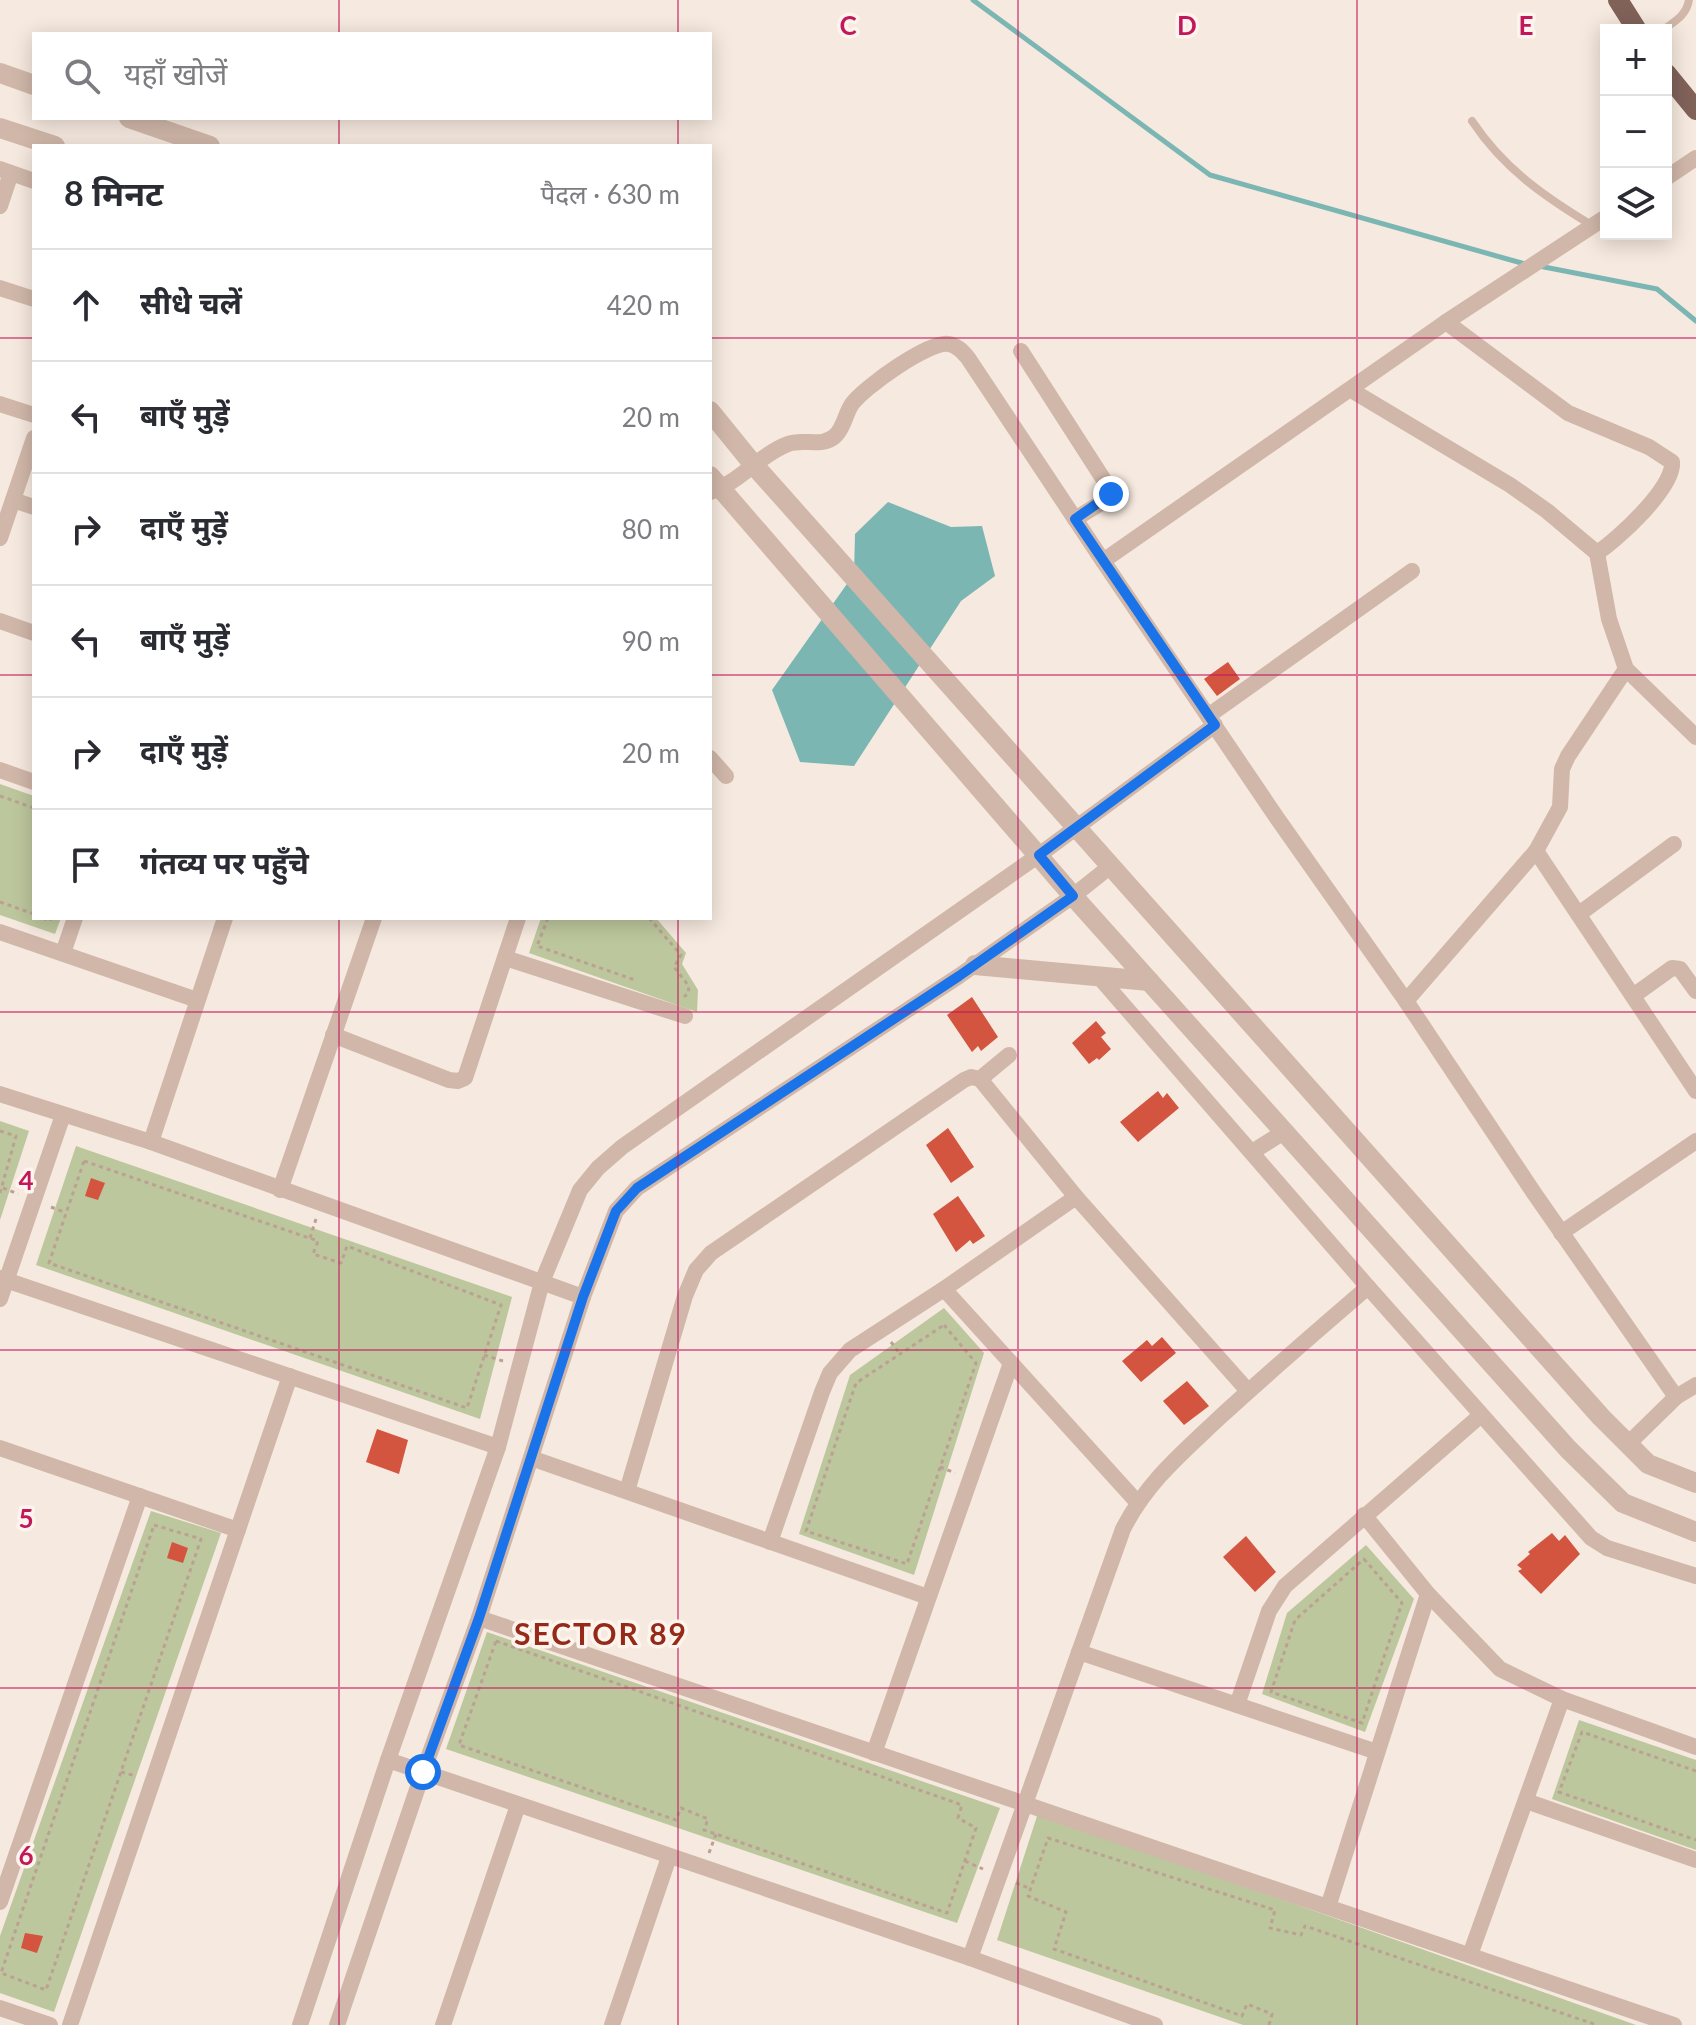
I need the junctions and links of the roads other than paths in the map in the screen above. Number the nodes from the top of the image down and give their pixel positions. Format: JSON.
{"nodes":[{"id":1,"x":1618,"y":0,"type":"edge"},
{"id":2,"x":1689,"y":0,"type":"edge"},
{"id":3,"x":1633,"y":24,"type":"edge"},
{"id":4,"x":1672,"y":24,"type":"edge"},
{"id":5,"x":0,"y":73,"type":"edge"},
{"id":6,"x":1672,"y":80,"type":"edge"},
{"id":7,"x":32,"y":84,"type":"edge"},
{"id":8,"x":1696,"y":110,"type":"edge"},
{"id":9,"x":135,"y":120,"type":"edge"},
{"id":10,"x":1472,"y":121,"type":"dead end"},
{"id":11,"x":0,"y":128,"type":"edge"},
{"id":12,"x":49,"y":144,"type":"edge"},
{"id":13,"x":204,"y":144,"type":"edge"},
{"id":14,"x":1696,"y":158,"type":"edge"},
{"id":15,"x":6,"y":171,"type":"edge"},
{"id":16,"x":1672,"y":174,"type":"edge"},
{"id":17,"x":32,"y":180,"type":"edge"},
{"id":18,"x":0,"y":206,"type":"edge"},
{"id":19,"x":1600,"y":222,"type":"edge"},
{"id":20,"x":0,"y":288,"type":"edge"},
{"id":21,"x":32,"y":298,"type":"edge"},
{"id":22,"x":1446,"y":322,"type":"junction"},
{"id":23,"x":1021,"y":351,"type":"dead end"},
{"id":24,"x":1351,"y":390,"type":"junction"},
{"id":25,"x":0,"y":404,"type":"edge"},
{"id":26,"x":712,"y":413,"type":"edge"},
{"id":27,"x":32,"y":414,"type":"edge"},
{"id":28,"x":32,"y":444,"type":"edge"},
{"id":29,"x":753,"y":464,"type":"junction"},
{"id":30,"x":714,"y":486,"type":"edge"},
{"id":31,"x":13,"y":500,"type":"junction"},
{"id":32,"x":32,"y":506,"type":"edge"},
{"id":33,"x":1075,"y":519,"type":"junction"},
{"id":34,"x":0,"y":538,"type":"edge"},
{"id":35,"x":1597,"y":553,"type":"junction"},
{"id":36,"x":1103,"y":561,"type":"junction"},
{"id":37,"x":1412,"y":571,"type":"dead end"},
{"id":38,"x":0,"y":621,"type":"edge"},
{"id":39,"x":32,"y":632,"type":"edge"},
{"id":40,"x":1626,"y":669,"type":"junction"},
{"id":41,"x":1212,"y":721,"type":"junction"},
{"id":42,"x":1696,"y":737,"type":"edge"},
{"id":43,"x":712,"y":760,"type":"edge"},
{"id":44,"x":0,"y":770,"type":"edge"},
{"id":45,"x":726,"y":776,"type":"dead end"},
{"id":46,"x":32,"y":781,"type":"edge"},
{"id":47,"x":1077,"y":826,"type":"junction"},
{"id":48,"x":1674,"y":844,"type":"dead end"},
{"id":49,"x":1536,"y":851,"type":"junction"},
{"id":50,"x":1039,"y":855,"type":"junction"},
{"id":51,"x":1112,"y":865,"type":"junction"},
{"id":52,"x":1073,"y":896,"type":"junction"},
{"id":53,"x":1579,"y":914,"type":"junction"},
{"id":54,"x":74,"y":920,"type":"edge"},
{"id":55,"x":224,"y":920,"type":"edge"},
{"id":56,"x":373,"y":920,"type":"edge"},
{"id":57,"x":517,"y":920,"type":"edge"},
{"id":58,"x":0,"y":932,"type":"edge"},
{"id":59,"x":63,"y":953,"type":"junction"},
{"id":60,"x":505,"y":958,"type":"junction"},
{"id":61,"x":975,"y":965,"type":"junction"},
{"id":62,"x":1100,"y":978,"type":"junction"},
{"id":63,"x":1149,"y":981,"type":"junction"},
{"id":64,"x":1696,"y":991,"type":"edge"},
{"id":65,"x":1633,"y":996,"type":"junction"},
{"id":66,"x":197,"y":1000,"type":"junction"},
{"id":67,"x":1406,"y":1001,"type":"junction"},
{"id":68,"x":685,"y":1016,"type":"dead end"},
{"id":69,"x":333,"y":1035,"type":"junction"},
{"id":70,"x":1009,"y":1055,"type":"dead end"},
{"id":71,"x":980,"y":1079,"type":"junction"},
{"id":72,"x":1696,"y":1091,"type":"edge"},
{"id":73,"x":0,"y":1094,"type":"edge"},
{"id":74,"x":63,"y":1115,"type":"junction"},
{"id":75,"x":1284,"y":1132,"type":"junction"},
{"id":76,"x":1696,"y":1141,"type":"edge"},
{"id":77,"x":151,"y":1142,"type":"junction"},
{"id":78,"x":1252,"y":1152,"type":"junction"},
{"id":79,"x":280,"y":1190,"type":"junction"},
{"id":80,"x":1076,"y":1197,"type":"junction"},
{"id":81,"x":1561,"y":1233,"type":"junction"},
{"id":82,"x":3,"y":1279,"type":"edge"},
{"id":83,"x":542,"y":1282,"type":"junction"},
{"id":84,"x":1368,"y":1287,"type":"junction"},
{"id":85,"x":944,"y":1289,"type":"junction"},
{"id":86,"x":583,"y":1297,"type":"junction"},
{"id":87,"x":0,"y":1299,"type":"edge"},
{"id":88,"x":1011,"y":1363,"type":"junction"},
{"id":89,"x":290,"y":1376,"type":"junction"},
{"id":90,"x":1696,"y":1385,"type":"edge"},
{"id":91,"x":1248,"y":1391,"type":"junction"},
{"id":92,"x":1676,"y":1397,"type":"junction"},
{"id":93,"x":1481,"y":1415,"type":"junction"},
{"id":94,"x":1628,"y":1444,"type":"junction"},
{"id":95,"x":498,"y":1447,"type":"junction"},
{"id":96,"x":0,"y":1448,"type":"edge"},
{"id":97,"x":531,"y":1458,"type":"junction"},
{"id":98,"x":1696,"y":1483,"type":"edge"},
{"id":99,"x":627,"y":1491,"type":"junction"},
{"id":100,"x":140,"y":1496,"type":"junction"},
{"id":101,"x":1137,"y":1502,"type":"junction"},
{"id":102,"x":1364,"y":1515,"type":"junction"},
{"id":103,"x":238,"y":1530,"type":"junction"},
{"id":104,"x":1696,"y":1532,"type":"edge"},
{"id":105,"x":770,"y":1542,"type":"junction"},
{"id":106,"x":1696,"y":1576,"type":"edge"},
{"id":107,"x":1428,"y":1594,"type":"junction"},
{"id":108,"x":928,"y":1597,"type":"junction"},
{"id":109,"x":479,"y":1618,"type":"junction"},
{"id":110,"x":1079,"y":1652,"type":"junction"},
{"id":111,"x":1562,"y":1699,"type":"junction"},
{"id":112,"x":1237,"y":1705,"type":"junction"},
{"id":113,"x":1696,"y":1747,"type":"edge"},
{"id":114,"x":1377,"y":1752,"type":"junction"},
{"id":115,"x":874,"y":1753,"type":"junction"},
{"id":116,"x":388,"y":1760,"type":"junction"},
{"id":117,"x":423,"y":1772,"type":"junction"},
{"id":118,"x":1526,"y":1801,"type":"junction"},
{"id":119,"x":1025,"y":1804,"type":"junction"},
{"id":120,"x":518,"y":1805,"type":"junction"},
{"id":121,"x":669,"y":1857,"type":"junction"},
{"id":122,"x":1696,"y":1860,"type":"edge"},
{"id":123,"x":0,"y":1902,"type":"edge"},
{"id":124,"x":1328,"y":1907,"type":"junction"},
{"id":125,"x":1470,"y":1955,"type":"junction"},
{"id":126,"x":970,"y":1958,"type":"junction"},
{"id":127,"x":0,"y":2008,"type":"edge"},
{"id":128,"x":50,"y":2025,"type":"edge"},
{"id":129,"x":70,"y":2025,"type":"edge"},
{"id":130,"x":300,"y":2025,"type":"edge"},
{"id":131,"x":337,"y":2025,"type":"edge"},
{"id":132,"x":443,"y":2025,"type":"edge"},
{"id":133,"x":612,"y":2025,"type":"edge"},
{"id":134,"x":1155,"y":2025,"type":"edge"},
{"id":135,"x":1674,"y":2025,"type":"edge"}],
"edges":[{"from":1,"to":3,"type":"main road"},
{"from":2,"to":4,"type":"lane"},
{"from":5,"to":7,"type":"street"},
{"from":6,"to":8,"type":"main road"},
{"from":9,"to":13,"type":"street"},
{"from":10,"to":19,"type":"lane"},
{"from":11,"to":12,"type":"street"},
{"from":14,"to":16,"type":"street"},
{"from":15,"to":17,"type":"street"},
{"from":15,"to":18,"type":"street"},
{"from":19,"to":22,"type":"street"},
{"from":20,"to":21,"type":"street"},
{"from":22,"to":24,"type":"street"},
{"from":22,"to":35,"type":"street"},
{"from":23,"to":33,"type":"street"},
{"from":24,"to":35,"type":"street"},
{"from":24,"to":36,"type":"street"},
{"from":25,"to":27,"type":"street"},
{"from":26,"to":29,"type":"street"},
{"from":28,"to":31,"type":"street"},
{"from":29,"to":30,"type":"street"},
{"from":29,"to":33,"type":"street"},
{"from":29,"to":47,"type":"street"},
{"from":30,"to":50,"type":"street"},
{"from":31,"to":32,"type":"street"},
{"from":31,"to":34,"type":"street"},
{"from":33,"to":36,"type":"street"},
{"from":35,"to":40,"type":"street"},
{"from":36,"to":41,"type":"street"},
{"from":37,"to":41,"type":"street"},
{"from":38,"to":39,"type":"street"},
{"from":40,"to":42,"type":"street"},
{"from":40,"to":49,"type":"street"},
{"from":41,"to":47,"type":"street"},
{"from":41,"to":67,"type":"street"},
{"from":43,"to":45,"type":"street"},
{"from":44,"to":46,"type":"street"},
{"from":47,"to":50,"type":"street"},
{"from":47,"to":51,"type":"street"},
{"from":48,"to":53,"type":"street"},
{"from":49,"to":53,"type":"street"},
{"from":49,"to":67,"type":"street"},
{"from":50,"to":52,"type":"street"},
{"from":50,"to":83,"type":"street"},
{"from":51,"to":52,"type":"street"},
{"from":51,"to":94,"type":"street"},
{"from":52,"to":61,"type":"street"},
{"from":52,"to":63,"type":"street"},
{"from":53,"to":65,"type":"street"},
{"from":54,"to":59,"type":"street"},
{"from":55,"to":66,"type":"street"},
{"from":56,"to":69,"type":"street"},
{"from":57,"to":60,"type":"street"},
{"from":58,"to":59,"type":"street"},
{"from":59,"to":66,"type":"street"},
{"from":60,"to":68,"type":"street"},
{"from":60,"to":69,"type":"street"},
{"from":61,"to":62,"type":"street"},
{"from":61,"to":86,"type":"street"},
{"from":62,"to":63,"type":"street"},
{"from":62,"to":78,"type":"street"},
{"from":63,"to":75,"type":"street"},
{"from":64,"to":65,"type":"street"},
{"from":65,"to":72,"type":"street"},
{"from":66,"to":77,"type":"street"},
{"from":67,"to":81,"type":"street"},
{"from":69,"to":79,"type":"street"},
{"from":70,"to":71,"type":"street"},
{"from":71,"to":80,"type":"street"},
{"from":71,"to":99,"type":"street"},
{"from":73,"to":74,"type":"street"},
{"from":74,"to":77,"type":"street"},
{"from":74,"to":82,"type":"street"},
{"from":75,"to":78,"type":"street"},
{"from":75,"to":104,"type":"street"},
{"from":76,"to":81,"type":"street"},
{"from":77,"to":79,"type":"street"},
{"from":78,"to":84,"type":"street"},
{"from":79,"to":83,"type":"street"},
{"from":80,"to":85,"type":"street"},
{"from":80,"to":91,"type":"street"},
{"from":81,"to":92,"type":"street"},
{"from":82,"to":87,"type":"street"},
{"from":82,"to":89,"type":"street"},
{"from":83,"to":86,"type":"street"},
{"from":83,"to":95,"type":"street"},
{"from":84,"to":91,"type":"street"},
{"from":84,"to":93,"type":"street"},
{"from":85,"to":88,"type":"street"},
{"from":85,"to":105,"type":"street"},
{"from":86,"to":97,"type":"street"},
{"from":88,"to":101,"type":"street"},
{"from":88,"to":108,"type":"street"},
{"from":89,"to":95,"type":"street"},
{"from":89,"to":103,"type":"street"},
{"from":90,"to":92,"type":"street"},
{"from":91,"to":101,"type":"street"},
{"from":92,"to":94,"type":"street"},
{"from":93,"to":102,"type":"street"},
{"from":93,"to":106,"type":"street"},
{"from":94,"to":98,"type":"street"},
{"from":95,"to":116,"type":"street"},
{"from":96,"to":100,"type":"street"},
{"from":97,"to":99,"type":"street"},
{"from":97,"to":109,"type":"street"},
{"from":99,"to":105,"type":"street"},
{"from":100,"to":103,"type":"street"},
{"from":100,"to":123,"type":"street"},
{"from":101,"to":110,"type":"street"},
{"from":102,"to":107,"type":"street"},
{"from":102,"to":112,"type":"street"},
{"from":103,"to":129,"type":"street"},
{"from":105,"to":108,"type":"street"},
{"from":107,"to":111,"type":"street"},
{"from":107,"to":114,"type":"street"},
{"from":108,"to":115,"type":"street"},
{"from":109,"to":115,"type":"street"},
{"from":109,"to":117,"type":"street"},
{"from":110,"to":112,"type":"street"},
{"from":110,"to":119,"type":"street"},
{"from":111,"to":113,"type":"street"},
{"from":111,"to":118,"type":"street"},
{"from":112,"to":114,"type":"street"},
{"from":114,"to":124,"type":"street"},
{"from":115,"to":119,"type":"street"},
{"from":116,"to":117,"type":"street"},
{"from":116,"to":130,"type":"street"},
{"from":117,"to":120,"type":"street"},
{"from":117,"to":131,"type":"street"},
{"from":118,"to":122,"type":"street"},
{"from":118,"to":125,"type":"street"},
{"from":119,"to":124,"type":"street"},
{"from":119,"to":126,"type":"street"},
{"from":120,"to":121,"type":"street"},
{"from":120,"to":132,"type":"street"},
{"from":121,"to":126,"type":"street"},
{"from":121,"to":133,"type":"street"},
{"from":124,"to":125,"type":"street"},
{"from":125,"to":135,"type":"street"},
{"from":126,"to":134,"type":"street"},
{"from":127,"to":128,"type":"street"}]}
